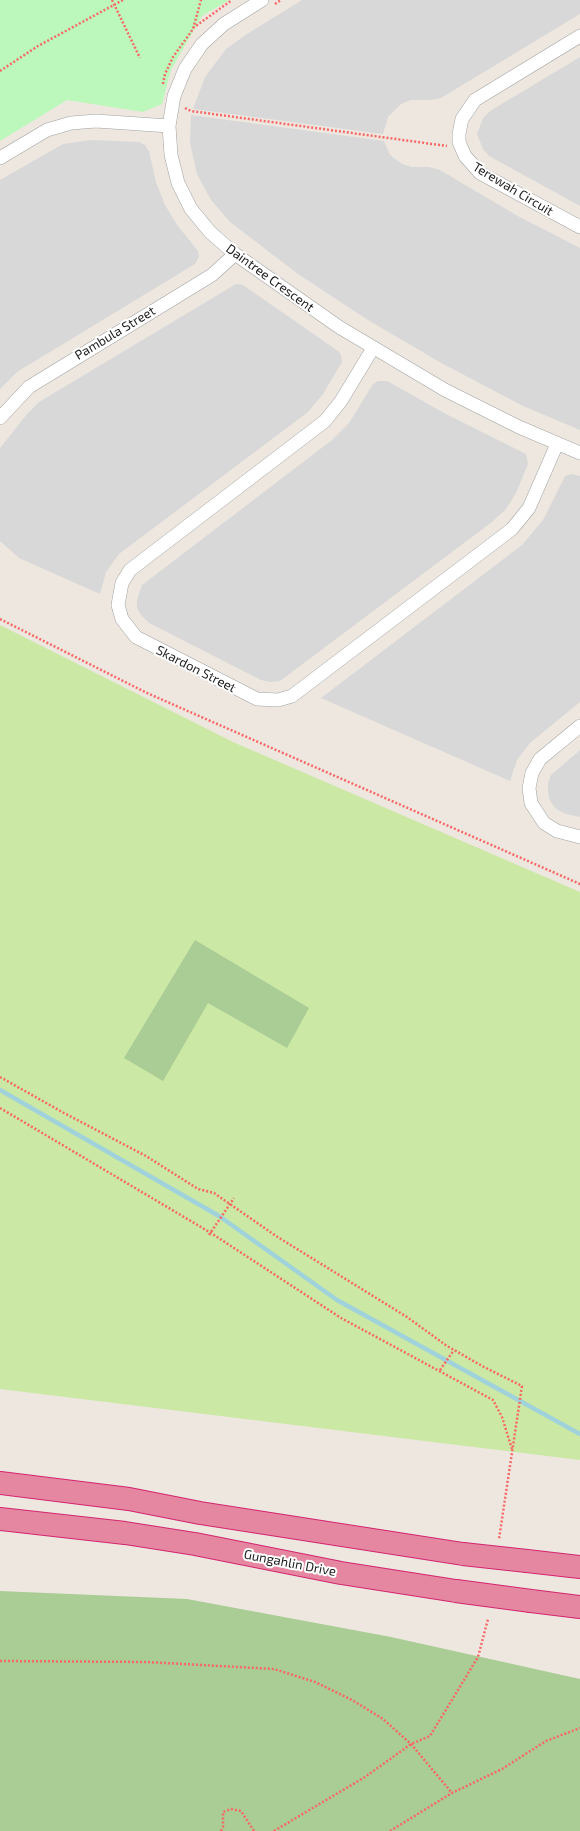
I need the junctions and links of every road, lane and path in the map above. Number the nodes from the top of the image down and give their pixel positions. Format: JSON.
{"nodes":[{"id":1,"x":112,"y":0,"type":"edge"},
{"id":2,"x":123,"y":0,"type":"edge"},
{"id":3,"x":281,"y":0,"type":"edge"},
{"id":4,"x":265,"y":4,"type":"edge"},
{"id":5,"x":115,"y":5,"type":"junction"},
{"id":6,"x":580,"y":36,"type":"edge"},
{"id":7,"x":140,"y":58,"type":"dead end"},
{"id":8,"x":0,"y":72,"type":"edge"},
{"id":9,"x":172,"y":106,"type":"junction"},
{"id":10,"x":169,"y":126,"type":"junction"},
{"id":11,"x":461,"y":148,"type":"junction"},
{"id":12,"x":0,"y":158,"type":"edge"},
{"id":13,"x":580,"y":228,"type":"edge"},
{"id":14,"x":235,"y":254,"type":"junction"},
{"id":15,"x":373,"y":348,"type":"junction"},
{"id":16,"x":0,"y":418,"type":"edge"},
{"id":17,"x":557,"y":444,"type":"junction"},
{"id":18,"x":580,"y":453,"type":"edge"},
{"id":19,"x":0,"y":619,"type":"edge"},
{"id":20,"x":580,"y":726,"type":"edge"},
{"id":21,"x":580,"y":837,"type":"edge"},
{"id":22,"x":580,"y":884,"type":"edge"},
{"id":23,"x":0,"y":1077,"type":"edge"},
{"id":24,"x":0,"y":1108,"type":"edge"},
{"id":25,"x":234,"y":1198,"type":"dead end"},
{"id":26,"x":230,"y":1204,"type":"junction"},
{"id":27,"x":210,"y":1234,"type":"junction"},
{"id":28,"x":454,"y":1350,"type":"junction"},
{"id":29,"x":440,"y":1370,"type":"junction"},
{"id":30,"x":513,"y":1452,"type":"junction"},
{"id":31,"x":0,"y":1483,"type":"edge"},
{"id":32,"x":0,"y":1518,"type":"edge"},
{"id":33,"x":498,"y":1540,"type":"dead end"},
{"id":34,"x":580,"y":1567,"type":"edge"},
{"id":35,"x":580,"y":1607,"type":"edge"},
{"id":36,"x":488,"y":1619,"type":"dead end"},
{"id":37,"x":0,"y":1661,"type":"edge"},
{"id":38,"x":580,"y":1728,"type":"edge"},
{"id":39,"x":411,"y":1744,"type":"junction"},
{"id":40,"x":452,"y":1793,"type":"junction"},
{"id":41,"x":221,"y":1831,"type":"edge"},
{"id":42,"x":254,"y":1831,"type":"edge"},
{"id":43,"x":274,"y":1831,"type":"edge"},
{"id":44,"x":390,"y":1831,"type":"edge"}],
"edges":[{"from":1,"to":5,"type":"path"},
{"from":2,"to":5,"type":"path"},
{"from":3,"to":4,"type":"path"},
{"from":4,"to":9,"type":"street","name":"Daintree Crescent"},
{"from":5,"to":7,"type":"path"},
{"from":5,"to":8,"type":"path"},
{"from":6,"to":11,"type":"street","name":"Terewah Circuit"},
{"from":9,"to":10,"type":"street","name":"Daintree Crescent"},
{"from":9,"to":11,"type":"path"},
{"from":10,"to":12,"type":"street"},
{"from":10,"to":14,"type":"street","name":"Daintree Crescent"},
{"from":11,"to":13,"type":"street","name":"Terewah Circuit"},
{"from":14,"to":15,"type":"street","name":"Daintree Crescent"},
{"from":14,"to":16,"type":"street","name":"Pambula Street"},
{"from":15,"to":17,"type":"street","name":"Daintree Crescent"},
{"from":15,"to":17,"type":"street","name":"Skardon Street"},
{"from":17,"to":18,"type":"street","name":"Daintree Crescent"},
{"from":19,"to":22,"type":"path"},
{"from":20,"to":21,"type":"street"},
{"from":23,"to":26,"type":"path"},
{"from":24,"to":27,"type":"path"},
{"from":25,"to":26,"type":"path"},
{"from":26,"to":27,"type":"path"},
{"from":26,"to":28,"type":"path"},
{"from":27,"to":29,"type":"path"},
{"from":28,"to":29,"type":"path"},
{"from":28,"to":30,"type":"path"},
{"from":29,"to":30,"type":"path"},
{"from":30,"to":33,"type":"path"},
{"from":31,"to":34,"type":"highway","bridge":true},
{"from":32,"to":35,"type":"highway","name":"Gungahlin Drive","bridge":true},
{"from":36,"to":39,"type":"path"},
{"from":37,"to":39,"type":"path"},
{"from":38,"to":40,"type":"path"},
{"from":39,"to":40,"type":"path"},
{"from":39,"to":43,"type":"path"},
{"from":40,"to":44,"type":"path"},
{"from":41,"to":42,"type":"path"}]}
